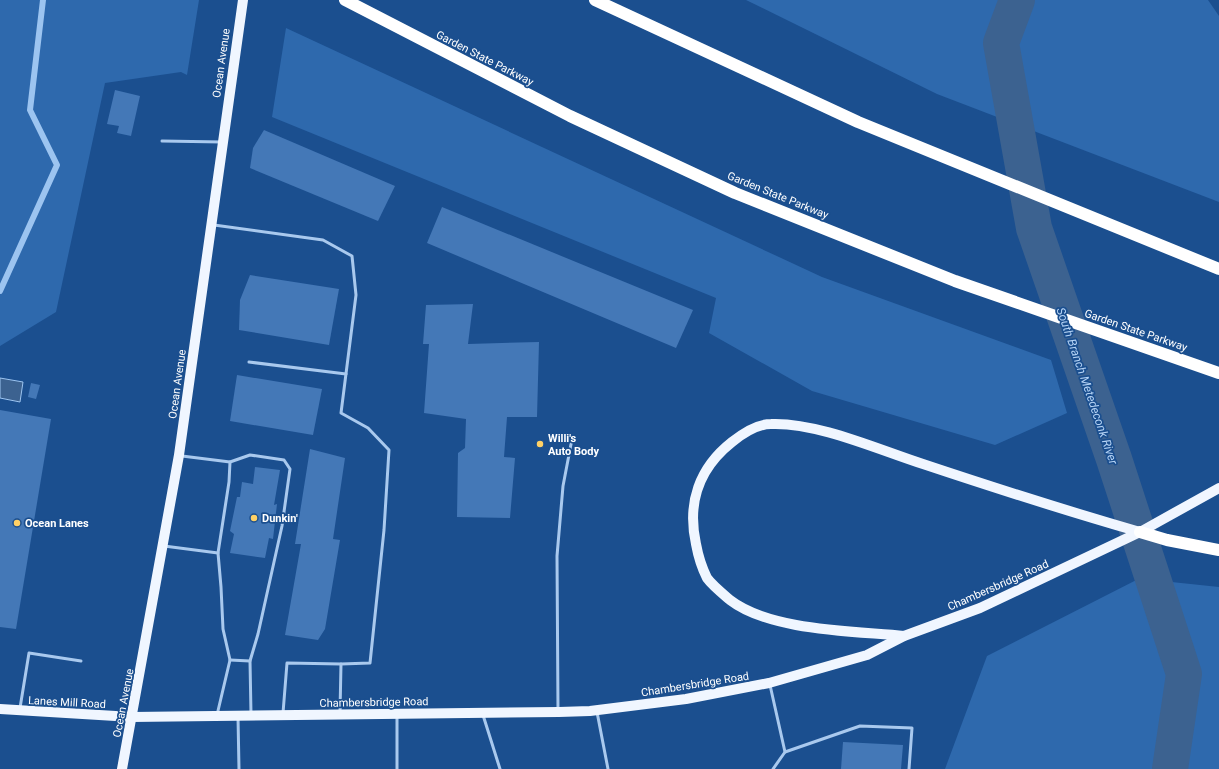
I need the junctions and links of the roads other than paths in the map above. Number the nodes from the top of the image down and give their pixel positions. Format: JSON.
{"nodes":[{"id":1,"x":243,"y":0,"type":"edge"},
{"id":2,"x":344,"y":0,"type":"edge"},
{"id":3,"x":595,"y":0,"type":"edge"},
{"id":4,"x":162,"y":141,"type":"dead end"},
{"id":5,"x":222,"y":142,"type":"junction"},
{"id":6,"x":212,"y":225,"type":"junction"},
{"id":7,"x":1219,"y":269,"type":"edge"},
{"id":8,"x":249,"y":362,"type":"dead end"},
{"id":9,"x":1219,"y":372,"type":"edge"},
{"id":10,"x":346,"y":374,"type":"junction"},
{"id":11,"x":572,"y":439,"type":"dead end"},
{"id":12,"x":179,"y":455,"type":"junction"},
{"id":13,"x":230,"y":462,"type":"junction"},
{"id":14,"x":1219,"y":488,"type":"edge"},
{"id":15,"x":1140,"y":532,"type":"junction"},
{"id":16,"x":163,"y":546,"type":"junction"},
{"id":17,"x":1219,"y":550,"type":"edge"},
{"id":18,"x":218,"y":554,"type":"junction"},
{"id":19,"x":904,"y":636,"type":"junction"},
{"id":20,"x":230,"y":660,"type":"junction"},
{"id":21,"x":81,"y":661,"type":"dead end"},
{"id":22,"x":250,"y":661,"type":"junction"},
{"id":23,"x":341,"y":664,"type":"junction"},
{"id":24,"x":769,"y":683,"type":"junction"},
{"id":25,"x":0,"y":709,"type":"edge"},
{"id":26,"x":597,"y":710,"type":"junction"},
{"id":27,"x":19,"y":712,"type":"junction"},
{"id":28,"x":558,"y":712,"type":"junction"},
{"id":29,"x":482,"y":713,"type":"junction"},
{"id":30,"x":340,"y":714,"type":"junction"},
{"id":31,"x":397,"y":714,"type":"junction"},
{"id":32,"x":238,"y":715,"type":"junction"},
{"id":33,"x":283,"y":715,"type":"junction"},
{"id":34,"x":216,"y":716,"type":"junction"},
{"id":35,"x":251,"y":716,"type":"junction"},
{"id":36,"x":132,"y":717,"type":"junction"},
{"id":37,"x":785,"y":752,"type":"junction"},
{"id":38,"x":122,"y":769,"type":"edge"},
{"id":39,"x":239,"y":769,"type":"edge"},
{"id":40,"x":397,"y":769,"type":"edge"},
{"id":41,"x":500,"y":769,"type":"edge"},
{"id":42,"x":608,"y":769,"type":"edge"},
{"id":43,"x":773,"y":769,"type":"edge"},
{"id":44,"x":909,"y":769,"type":"edge"}],
"edges":[{"from":1,"to":5,"type":"main road","name":"Ocean Avenue"},
{"from":2,"to":9,"type":"highway","name":"Garden State Parkway"},
{"from":3,"to":7,"type":"highway"},
{"from":4,"to":5,"type":"lane"},
{"from":5,"to":6,"type":"main road","name":"Ocean Avenue"},
{"from":6,"to":10,"type":"lane"},
{"from":6,"to":12,"type":"main road","name":"Ocean Avenue"},
{"from":8,"to":10,"type":"lane"},
{"from":10,"to":23,"type":"lane"},
{"from":11,"to":28,"type":"lane"},
{"from":12,"to":13,"type":"lane"},
{"from":12,"to":16,"type":"main road","name":"Ocean Avenue"},
{"from":13,"to":18,"type":"lane"},
{"from":13,"to":22,"type":"lane"},
{"from":14,"to":15,"type":"main road","name":"Chambersbridge Road"},
{"from":15,"to":17,"type":"highway"},
{"from":15,"to":19,"type":"main road","name":"Chambersbridge Road"},
{"from":15,"to":19,"type":"main road"},
{"from":16,"to":18,"type":"lane"},
{"from":16,"to":36,"type":"main road","name":"Ocean Avenue"},
{"from":18,"to":20,"type":"lane"},
{"from":19,"to":24,"type":"main road","name":"Chambersbridge Road"},
{"from":20,"to":22,"type":"lane"},
{"from":20,"to":34,"type":"lane"},
{"from":21,"to":27,"type":"lane"},
{"from":22,"to":35,"type":"lane"},
{"from":23,"to":30,"type":"lane"},
{"from":23,"to":33,"type":"lane"},
{"from":24,"to":26,"type":"main road","name":"Chambersbridge Road"},
{"from":24,"to":37,"type":"lane"},
{"from":25,"to":27,"type":"main road","name":"Lanes Mill Road"},
{"from":26,"to":28,"type":"main road","name":"Chambersbridge Road"},
{"from":26,"to":42,"type":"lane"},
{"from":27,"to":36,"type":"main road","name":"Lanes Mill Road"},
{"from":28,"to":29,"type":"main road","name":"Chambersbridge Road"},
{"from":29,"to":31,"type":"main road","name":"Chambersbridge Road"},
{"from":29,"to":41,"type":"lane"},
{"from":30,"to":31,"type":"main road","name":"Chambersbridge Road"},
{"from":30,"to":33,"type":"main road","name":"Chambersbridge Road"},
{"from":31,"to":40,"type":"lane"},
{"from":32,"to":34,"type":"main road","name":"Chambersbridge Road"},
{"from":32,"to":35,"type":"main road","name":"Chambersbridge Road"},
{"from":32,"to":39,"type":"lane"},
{"from":33,"to":35,"type":"main road","name":"Chambersbridge Road"},
{"from":34,"to":36,"type":"main road","name":"Chambersbridge Road"},
{"from":36,"to":38,"type":"main road","name":"Ocean Avenue"},
{"from":37,"to":43,"type":"lane"},
{"from":37,"to":44,"type":"lane"}]}
